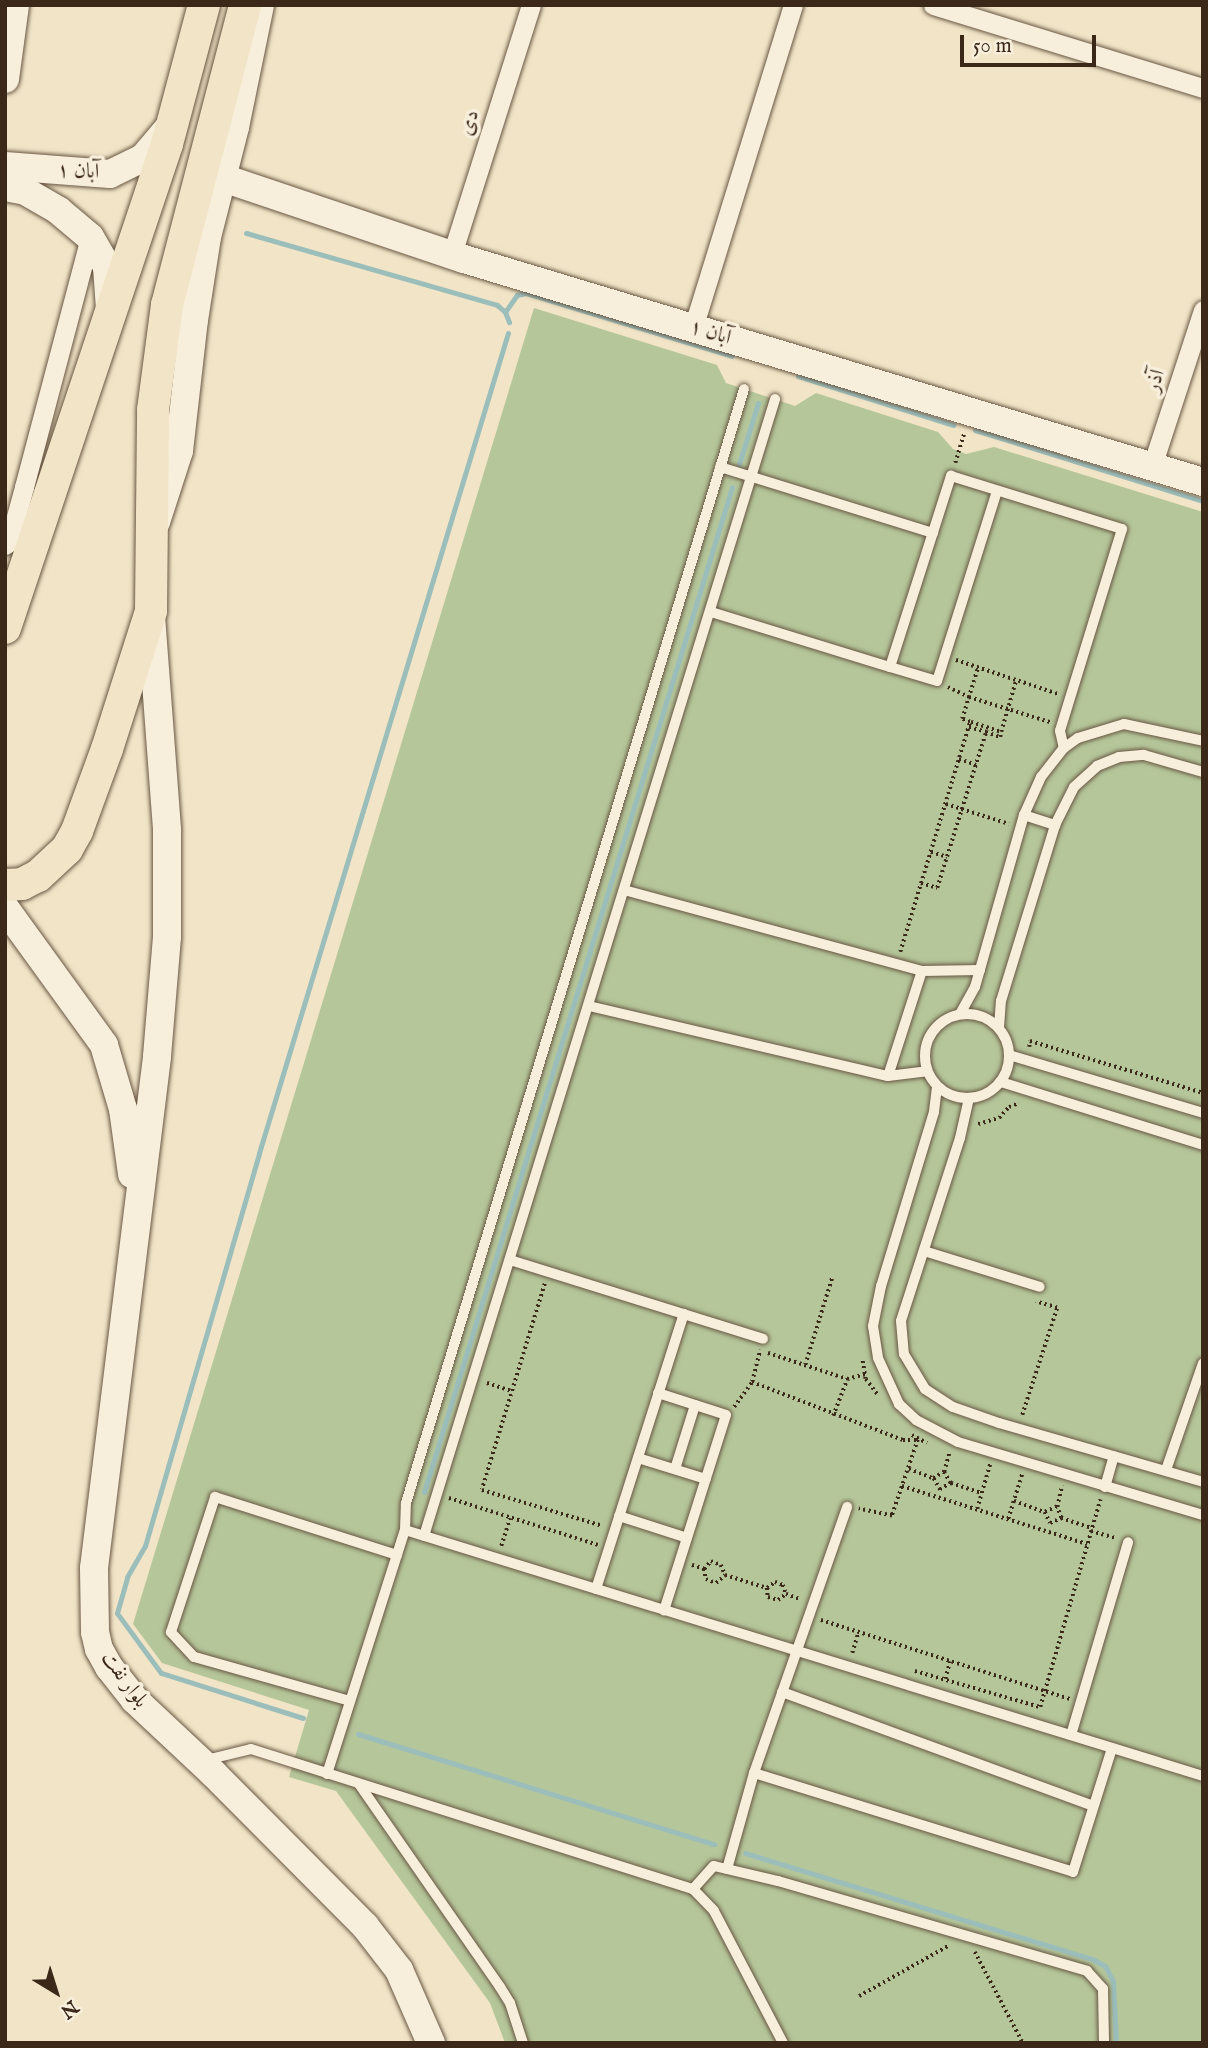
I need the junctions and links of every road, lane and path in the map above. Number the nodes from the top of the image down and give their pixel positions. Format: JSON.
{"nodes":[{"id":1,"x":15,"y":5,"type":"edge"},
{"id":2,"x":194,"y":5,"type":"edge"},
{"id":3,"x":204,"y":5,"type":"edge"},
{"id":4,"x":245,"y":5,"type":"edge"},
{"id":5,"x":260,"y":5,"type":"edge"},
{"id":6,"x":531,"y":5,"type":"edge"},
{"id":7,"x":793,"y":5,"type":"edge"},
{"id":8,"x":933,"y":5,"type":"edge"},
{"id":9,"x":193,"y":48,"type":"junction"},
{"id":10,"x":5,"y":79,"type":"edge"},
{"id":11,"x":1203,"y":88,"type":"edge"},
{"id":12,"x":173,"y":123,"type":"junction"},
{"id":13,"x":5,"y":166,"type":"edge"},
{"id":14,"x":220,"y":177,"type":"junction"},
{"id":15,"x":5,"y":187,"type":"edge"},
{"id":16,"x":90,"y":237,"type":"junction"},
{"id":17,"x":452,"y":254,"type":"junction"},
{"id":18,"x":110,"y":309,"type":"junction"},
{"id":19,"x":1203,"y":310,"type":"edge"},
{"id":20,"x":693,"y":328,"type":"junction"},
{"id":21,"x":744,"y":389,"type":"dead end"},
{"id":22,"x":775,"y":400,"type":"dead end"},
{"id":23,"x":970,"y":411,"type":"junction"},
{"id":24,"x":1152,"y":466,"type":"junction"},
{"id":25,"x":720,"y":467,"type":"junction"},
{"id":26,"x":951,"y":476,"type":"junction"},
{"id":27,"x":752,"y":477,"type":"junction"},
{"id":28,"x":1203,"y":482,"type":"edge"},
{"id":29,"x":997,"y":491,"type":"junction"},
{"id":30,"x":933,"y":533,"type":"junction"},
{"id":31,"x":152,"y":535,"type":"junction"},
{"id":32,"x":5,"y":545,"type":"edge"},
{"id":33,"x":14,"y":589,"type":"edge"},
{"id":34,"x":151,"y":611,"type":"junction"},
{"id":35,"x":711,"y":611,"type":"junction"},
{"id":36,"x":5,"y":628,"type":"edge"},
{"id":37,"x":945,"y":656,"type":"junction"},
{"id":38,"x":890,"y":667,"type":"junction"},
{"id":39,"x":978,"y":667,"type":"junction"},
{"id":40,"x":1016,"y":680,"type":"junction"},
{"id":41,"x":937,"y":681,"type":"junction"},
{"id":42,"x":969,"y":697,"type":"junction"},
{"id":43,"x":1070,"y":698,"type":"junction"},
{"id":44,"x":1008,"y":709,"type":"junction"},
{"id":45,"x":969,"y":724,"type":"junction"},
{"id":46,"x":1062,"y":726,"type":"junction"},
{"id":47,"x":986,"y":732,"type":"junction"},
{"id":48,"x":1001,"y":732,"type":"junction"},
{"id":49,"x":1203,"y":741,"type":"edge"},
{"id":50,"x":1064,"y":748,"type":"junction"},
{"id":51,"x":959,"y":759,"type":"junction"},
{"id":52,"x":976,"y":765,"type":"junction"},
{"id":53,"x":1203,"y":772,"type":"edge"},
{"id":54,"x":945,"y":804,"type":"junction"},
{"id":55,"x":962,"y":809,"type":"junction"},
{"id":56,"x":1024,"y":815,"type":"junction"},
{"id":57,"x":1055,"y":825,"type":"junction"},
{"id":58,"x":1021,"y":828,"type":"junction"},
{"id":59,"x":931,"y":852,"type":"junction"},
{"id":60,"x":947,"y":857,"type":"junction"},
{"id":61,"x":921,"y":883,"type":"junction"},
{"id":62,"x":5,"y":885,"type":"edge"},
{"id":63,"x":624,"y":890,"type":"junction"},
{"id":64,"x":5,"y":908,"type":"edge"},
{"id":65,"x":896,"y":964,"type":"junction"},
{"id":66,"x":980,"y":970,"type":"junction"},
{"id":67,"x":922,"y":971,"type":"junction"},
{"id":68,"x":589,"y":1006,"type":"junction"},
{"id":69,"x":960,"y":1014,"type":"junction"},
{"id":70,"x":999,"y":1028,"type":"junction"},
{"id":71,"x":1009,"y":1055,"type":"junction"},
{"id":72,"x":1025,"y":1059,"type":"junction"},
{"id":73,"x":927,"y":1071,"type":"junction"},
{"id":74,"x":888,"y":1076,"type":"junction"},
{"id":75,"x":1001,"y":1082,"type":"junction"},
{"id":76,"x":937,"y":1087,"type":"junction"},
{"id":77,"x":1203,"y":1093,"type":"edge"},
{"id":78,"x":969,"y":1098,"type":"junction"},
{"id":79,"x":1026,"y":1105,"type":"dead end"},
{"id":80,"x":1203,"y":1113,"type":"edge"},
{"id":81,"x":960,"y":1138,"type":"junction"},
{"id":82,"x":1203,"y":1145,"type":"edge"},
{"id":83,"x":137,"y":1212,"type":"junction"},
{"id":84,"x":924,"y":1251,"type":"junction"},
{"id":85,"x":510,"y":1260,"type":"junction"},
{"id":86,"x":548,"y":1272,"type":"junction"},
{"id":87,"x":832,"y":1278,"type":"dead end"},
{"id":88,"x":1040,"y":1287,"type":"joint"},
{"id":89,"x":684,"y":1314,"type":"junction"},
{"id":90,"x":763,"y":1339,"type":"joint"},
{"id":91,"x":861,"y":1348,"type":"dead end"},
{"id":92,"x":760,"y":1350,"type":"junction"},
{"id":93,"x":1203,"y":1363,"type":"edge"},
{"id":94,"x":805,"y":1365,"type":"junction"},
{"id":95,"x":866,"y":1374,"type":"junction"},
{"id":96,"x":847,"y":1379,"type":"junction"},
{"id":97,"x":752,"y":1382,"type":"junction"},
{"id":98,"x":487,"y":1383,"type":"dead end"},
{"id":99,"x":512,"y":1391,"type":"junction"},
{"id":100,"x":658,"y":1393,"type":"junction"},
{"id":101,"x":884,"y":1403,"type":"dead end"},
{"id":102,"x":695,"y":1405,"type":"junction"},
{"id":103,"x":1009,"y":1411,"type":"dead end"},
{"id":104,"x":726,"y":1415,"type":"junction"},
{"id":105,"x":1022,"y":1415,"type":"junction"},
{"id":106,"x":833,"y":1416,"type":"junction"},
{"id":107,"x":1034,"y":1419,"type":"dead end"},
{"id":108,"x":908,"y":1431,"type":"dead end"},
{"id":109,"x":918,"y":1440,"type":"junction"},
{"id":110,"x":929,"y":1444,"type":"dead end"},
{"id":111,"x":939,"y":1447,"type":"dead end"},
{"id":112,"x":950,"y":1450,"type":"junction"},
{"id":113,"x":960,"y":1454,"type":"dead end"},
{"id":114,"x":1114,"y":1456,"type":"junction"},
{"id":115,"x":638,"y":1458,"type":"junction"},
{"id":116,"x":992,"y":1458,"type":"junction"},
{"id":117,"x":980,"y":1460,"type":"dead end"},
{"id":118,"x":1025,"y":1462,"type":"junction"},
{"id":119,"x":1001,"y":1466,"type":"dead end"},
{"id":120,"x":675,"y":1469,"type":"junction"},
{"id":121,"x":908,"y":1469,"type":"junction"},
{"id":122,"x":1012,"y":1470,"type":"dead end"},
{"id":123,"x":1167,"y":1471,"type":"junction"},
{"id":124,"x":944,"y":1472,"type":"junction"},
{"id":125,"x":1022,"y":1473,"type":"junction"},
{"id":126,"x":1032,"y":1476,"type":"dead end"},
{"id":127,"x":933,"y":1478,"type":"junction"},
{"id":128,"x":706,"y":1479,"type":"junction"},
{"id":129,"x":1203,"y":1482,"type":"edge"},
{"id":130,"x":951,"y":1483,"type":"junction"},
{"id":131,"x":1052,"y":1483,"type":"dead end"},
{"id":132,"x":902,"y":1486,"type":"junction"},
{"id":133,"x":1062,"y":1486,"type":"junction"},
{"id":134,"x":1105,"y":1487,"type":"junction"},
{"id":135,"x":940,"y":1490,"type":"junction"},
{"id":136,"x":1075,"y":1490,"type":"dead end"},
{"id":137,"x":981,"y":1493,"type":"junction"},
{"id":138,"x":437,"y":1495,"type":"junction"},
{"id":139,"x":937,"y":1497,"type":"junction"},
{"id":140,"x":1014,"y":1501,"type":"junction"},
{"id":141,"x":1113,"y":1502,"type":"dead end"},
{"id":142,"x":847,"y":1507,"type":"joint"},
{"id":143,"x":1057,"y":1507,"type":"junction"},
{"id":144,"x":977,"y":1510,"type":"junction"},
{"id":145,"x":1045,"y":1512,"type":"junction"},
{"id":146,"x":1203,"y":1514,"type":"edge"},
{"id":147,"x":619,"y":1517,"type":"junction"},
{"id":148,"x":510,"y":1518,"type":"junction"},
{"id":149,"x":1061,"y":1518,"type":"junction"},
{"id":150,"x":1008,"y":1519,"type":"junction"},
{"id":151,"x":1050,"y":1523,"type":"junction"},
{"id":152,"x":405,"y":1530,"type":"junction"},
{"id":153,"x":615,"y":1530,"type":"junction"},
{"id":154,"x":1091,"y":1530,"type":"junction"},
{"id":155,"x":1047,"y":1531,"type":"junction"},
{"id":156,"x":424,"y":1536,"type":"junction"},
{"id":157,"x":687,"y":1538,"type":"junction"},
{"id":158,"x":1128,"y":1542,"type":"joint"},
{"id":159,"x":1087,"y":1544,"type":"junction"},
{"id":160,"x":609,"y":1549,"type":"junction"},
{"id":161,"x":397,"y":1555,"type":"junction"},
{"id":162,"x":497,"y":1559,"type":"junction"},
{"id":163,"x":680,"y":1561,"type":"junction"},
{"id":164,"x":704,"y":1569,"type":"junction"},
{"id":165,"x":725,"y":1575,"type":"junction"},
{"id":166,"x":766,"y":1588,"type":"junction"},
{"id":167,"x":596,"y":1589,"type":"junction"},
{"id":168,"x":786,"y":1594,"type":"junction"},
{"id":169,"x":813,"y":1604,"type":"junction"},
{"id":170,"x":664,"y":1610,"type":"junction"},
{"id":171,"x":809,"y":1616,"type":"junction"},
{"id":172,"x":858,"y":1633,"type":"junction"},
{"id":173,"x":840,"y":1648,"type":"dead end"},
{"id":174,"x":796,"y":1651,"type":"junction"},
{"id":175,"x":950,"y":1662,"type":"junction"},
{"id":176,"x":905,"y":1668,"type":"dead end"},
{"id":177,"x":945,"y":1679,"type":"junction"},
{"id":178,"x":782,"y":1692,"type":"junction"},
{"id":179,"x":1045,"y":1692,"type":"junction"},
{"id":180,"x":350,"y":1701,"type":"junction"},
{"id":181,"x":1081,"y":1703,"type":"junction"},
{"id":182,"x":1071,"y":1735,"type":"junction"},
{"id":183,"x":1112,"y":1748,"type":"junction"},
{"id":184,"x":200,"y":1762,"type":"junction"},
{"id":185,"x":754,"y":1773,"type":"junction"},
{"id":186,"x":327,"y":1774,"type":"junction"},
{"id":187,"x":1203,"y":1776,"type":"edge"},
{"id":188,"x":359,"y":1784,"type":"junction"},
{"id":189,"x":1093,"y":1806,"type":"junction"},
{"id":190,"x":727,"y":1869,"type":"junction"},
{"id":191,"x":693,"y":1889,"type":"junction"},
{"id":192,"x":967,"y":1936,"type":"junction"},
{"id":193,"x":859,"y":1996,"type":"dead end"},
{"id":194,"x":431,"y":2043,"type":"edge"},
{"id":195,"x":523,"y":2043,"type":"edge"},
{"id":196,"x":783,"y":2043,"type":"edge"},
{"id":197,"x":1023,"y":2043,"type":"edge"},
{"id":198,"x":1104,"y":2043,"type":"edge"}],
"edges":[{"from":1,"to":10,"type":"street"},
{"from":2,"to":9,"type":"street"},
{"from":3,"to":9,"type":"main road"},
{"from":4,"to":31,"type":"main road"},
{"from":5,"to":14,"type":"street"},
{"from":6,"to":17,"type":"street","name":"دی"},
{"from":7,"to":20,"type":"street"},
{"from":8,"to":11,"type":"street"},
{"from":9,"to":12,"type":"main road"},
{"from":12,"to":13,"type":"street","name":"آبان ۱"},
{"from":12,"to":18,"type":"main road"},
{"from":14,"to":17,"type":"street","name":"آبان ۱"},
{"from":14,"to":31,"type":"street"},
{"from":15,"to":16,"type":"street","name":"آبان ۱"},
{"from":16,"to":18,"type":"street","name":"آبان ۱"},
{"from":16,"to":32,"type":"street"},
{"from":17,"to":20,"type":"street","name":"آبان ۱"},
{"from":18,"to":33,"type":"main road"},
{"from":19,"to":24,"type":"street","name":"آذر"},
{"from":20,"to":23,"type":"street","name":"آبان ۱"},
{"from":21,"to":25,"type":"lane"},
{"from":22,"to":27,"type":"lane"},
{"from":23,"to":24,"type":"street","name":"آبان ۱"},
{"from":23,"to":26,"type":"path"},
{"from":24,"to":28,"type":"street","name":"آبان ۱"},
{"from":25,"to":27,"type":"lane"},
{"from":25,"to":152,"type":"lane"},
{"from":26,"to":29,"type":"lane"},
{"from":26,"to":30,"type":"lane"},
{"from":27,"to":30,"type":"lane"},
{"from":27,"to":35,"type":"lane"},
{"from":29,"to":37,"type":"lane"},
{"from":29,"to":43,"type":"lane"},
{"from":30,"to":38,"type":"lane"},
{"from":31,"to":34,"type":"main road"},
{"from":33,"to":36,"type":"main road"},
{"from":34,"to":62,"type":"main road"},
{"from":34,"to":83,"type":"street"},
{"from":35,"to":38,"type":"lane"},
{"from":35,"to":63,"type":"lane"},
{"from":37,"to":39,"type":"path"},
{"from":37,"to":41,"type":"lane"},
{"from":38,"to":41,"type":"lane"},
{"from":39,"to":40,"type":"path"},
{"from":39,"to":42,"type":"path"},
{"from":40,"to":43,"type":"path"},
{"from":40,"to":44,"type":"path"},
{"from":41,"to":42,"type":"path"},
{"from":42,"to":44,"type":"path"},
{"from":42,"to":45,"type":"path"},
{"from":43,"to":46,"type":"lane"},
{"from":44,"to":46,"type":"path"},
{"from":44,"to":48,"type":"path"},
{"from":45,"to":47,"type":"path"},
{"from":45,"to":48,"type":"path"},
{"from":45,"to":51,"type":"path"},
{"from":46,"to":50,"type":"lane"},
{"from":47,"to":48,"type":"path"},
{"from":47,"to":52,"type":"path"},
{"from":49,"to":50,"type":"lane"},
{"from":50,"to":56,"type":"lane"},
{"from":51,"to":52,"type":"path"},
{"from":51,"to":54,"type":"path"},
{"from":52,"to":55,"type":"path"},
{"from":53,"to":57,"type":"lane"},
{"from":54,"to":55,"type":"path"},
{"from":54,"to":59,"type":"path"},
{"from":55,"to":58,"type":"path"},
{"from":55,"to":60,"type":"path"},
{"from":56,"to":57,"type":"lane"},
{"from":56,"to":58,"type":"lane"},
{"from":57,"to":70,"type":"lane"},
{"from":58,"to":66,"type":"lane"},
{"from":59,"to":60,"type":"path"},
{"from":59,"to":61,"type":"path"},
{"from":60,"to":61,"type":"path"},
{"from":61,"to":65,"type":"path"},
{"from":63,"to":65,"type":"lane"},
{"from":63,"to":68,"type":"lane"},
{"from":64,"to":83,"type":"street"},
{"from":65,"to":67,"type":"lane"},
{"from":66,"to":67,"type":"lane"},
{"from":66,"to":69,"type":"lane"},
{"from":67,"to":74,"type":"lane"},
{"from":68,"to":74,"type":"lane"},
{"from":68,"to":85,"type":"lane"},
{"from":69,"to":70,"type":"lane"},
{"from":69,"to":73,"type":"lane"},
{"from":70,"to":71,"type":"lane"},
{"from":71,"to":72,"type":"lane"},
{"from":71,"to":75,"type":"lane"},
{"from":72,"to":77,"type":"path"},
{"from":72,"to":80,"type":"lane"},
{"from":73,"to":74,"type":"lane"},
{"from":73,"to":76,"type":"lane"},
{"from":75,"to":78,"type":"lane"},
{"from":75,"to":82,"type":"lane"},
{"from":76,"to":78,"type":"lane"},
{"from":76,"to":116,"type":"lane"},
{"from":78,"to":81,"type":"lane"},
{"from":79,"to":81,"type":"path"},
{"from":81,"to":84,"type":"lane"},
{"from":83,"to":184,"type":"street","name":"بلوار نفت"},
{"from":84,"to":88,"type":"lane"},
{"from":84,"to":114,"type":"lane"},
{"from":85,"to":86,"type":"lane"},
{"from":85,"to":138,"type":"lane"},
{"from":86,"to":89,"type":"lane"},
{"from":86,"to":99,"type":"path"},
{"from":87,"to":94,"type":"path"},
{"from":88,"to":105,"type":"path"},
{"from":89,"to":90,"type":"lane"},
{"from":89,"to":100,"type":"lane"},
{"from":90,"to":92,"type":"path"},
{"from":91,"to":95,"type":"path"},
{"from":92,"to":94,"type":"path"},
{"from":92,"to":97,"type":"path"},
{"from":93,"to":123,"type":"lane"},
{"from":94,"to":96,"type":"path"},
{"from":95,"to":96,"type":"path"},
{"from":95,"to":101,"type":"path"},
{"from":96,"to":106,"type":"path"},
{"from":97,"to":104,"type":"path"},
{"from":97,"to":106,"type":"path"},
{"from":98,"to":99,"type":"path"},
{"from":99,"to":153,"type":"path"},
{"from":100,"to":102,"type":"lane"},
{"from":100,"to":115,"type":"lane"},
{"from":102,"to":104,"type":"lane"},
{"from":102,"to":120,"type":"lane"},
{"from":103,"to":105,"type":"path"},
{"from":104,"to":128,"type":"lane"},
{"from":105,"to":107,"type":"path"},
{"from":106,"to":109,"type":"path"},
{"from":108,"to":109,"type":"path"},
{"from":109,"to":110,"type":"path"},
{"from":109,"to":121,"type":"path"},
{"from":111,"to":112,"type":"path"},
{"from":112,"to":113,"type":"path"},
{"from":112,"to":124,"type":"path"},
{"from":114,"to":123,"type":"lane"},
{"from":114,"to":134,"type":"lane"},
{"from":115,"to":120,"type":"lane"},
{"from":115,"to":147,"type":"lane"},
{"from":116,"to":117,"type":"path"},
{"from":116,"to":118,"type":"lane"},
{"from":116,"to":119,"type":"path"},
{"from":116,"to":137,"type":"path"},
{"from":118,"to":125,"type":"path"},
{"from":118,"to":134,"type":"lane"},
{"from":120,"to":128,"type":"lane"},
{"from":121,"to":127,"type":"path"},
{"from":121,"to":132,"type":"path"},
{"from":122,"to":125,"type":"path"},
{"from":123,"to":129,"type":"lane"},
{"from":124,"to":127,"type":"path"},
{"from":124,"to":130,"type":"path"},
{"from":125,"to":126,"type":"path"},
{"from":125,"to":140,"type":"path"},
{"from":127,"to":135,"type":"path"},
{"from":128,"to":157,"type":"lane"},
{"from":130,"to":135,"type":"path"},
{"from":130,"to":137,"type":"path"},
{"from":131,"to":133,"type":"path"},
{"from":132,"to":139,"type":"path"},
{"from":132,"to":142,"type":"path"},
{"from":133,"to":136,"type":"path"},
{"from":133,"to":143,"type":"path"},
{"from":134,"to":146,"type":"lane"},
{"from":135,"to":139,"type":"path"},
{"from":137,"to":144,"type":"path"},
{"from":138,"to":148,"type":"path"},
{"from":138,"to":156,"type":"lane"},
{"from":139,"to":144,"type":"path"},
{"from":140,"to":145,"type":"path"},
{"from":140,"to":150,"type":"path"},
{"from":141,"to":154,"type":"path"},
{"from":142,"to":169,"type":"lane"},
{"from":143,"to":145,"type":"path"},
{"from":143,"to":149,"type":"path"},
{"from":144,"to":150,"type":"path"},
{"from":145,"to":151,"type":"path"},
{"from":147,"to":153,"type":"lane"},
{"from":147,"to":157,"type":"lane"},
{"from":148,"to":160,"type":"path"},
{"from":148,"to":162,"type":"path"},
{"from":149,"to":151,"type":"path"},
{"from":149,"to":154,"type":"path"},
{"from":150,"to":155,"type":"path"},
{"from":151,"to":155,"type":"path"},
{"from":152,"to":156,"type":"lane"},
{"from":152,"to":161,"type":"lane"},
{"from":153,"to":160,"type":"lane"},
{"from":154,"to":158,"type":"path"},
{"from":154,"to":159,"type":"path"},
{"from":155,"to":159,"type":"path"},
{"from":156,"to":162,"type":"lane"},
{"from":157,"to":163,"type":"lane"},
{"from":158,"to":181,"type":"lane"},
{"from":159,"to":179,"type":"path"},
{"from":160,"to":167,"type":"lane"},
{"from":161,"to":180,"type":"lane"},
{"from":161,"to":180,"type":"lane"},
{"from":162,"to":167,"type":"lane"},
{"from":163,"to":164,"type":"path"},
{"from":163,"to":170,"type":"lane"},
{"from":164,"to":165,"type":"path"},
{"from":164,"to":165,"type":"path"},
{"from":165,"to":166,"type":"path"},
{"from":166,"to":168,"type":"path"},
{"from":166,"to":168,"type":"path"},
{"from":167,"to":170,"type":"lane"},
{"from":168,"to":169,"type":"path"},
{"from":169,"to":171,"type":"lane"},
{"from":170,"to":174,"type":"lane"},
{"from":171,"to":172,"type":"path"},
{"from":171,"to":174,"type":"lane"},
{"from":172,"to":173,"type":"path"},
{"from":172,"to":175,"type":"path"},
{"from":174,"to":178,"type":"lane"},
{"from":174,"to":182,"type":"lane"},
{"from":175,"to":177,"type":"path"},
{"from":175,"to":179,"type":"path"},
{"from":176,"to":177,"type":"path"},
{"from":177,"to":179,"type":"path"},
{"from":178,"to":185,"type":"lane"},
{"from":178,"to":189,"type":"lane"},
{"from":179,"to":181,"type":"path"},
{"from":180,"to":186,"type":"lane"},
{"from":181,"to":182,"type":"lane"},
{"from":182,"to":183,"type":"lane"},
{"from":183,"to":187,"type":"lane"},
{"from":183,"to":189,"type":"lane"},
{"from":184,"to":186,"type":"lane"},
{"from":184,"to":194,"type":"street","name":"بلوار نفت"},
{"from":185,"to":189,"type":"lane"},
{"from":185,"to":190,"type":"lane"},
{"from":186,"to":188,"type":"lane"},
{"from":188,"to":191,"type":"lane"},
{"from":188,"to":195,"type":"lane"},
{"from":190,"to":191,"type":"lane"},
{"from":190,"to":192,"type":"lane"},
{"from":191,"to":196,"type":"lane"},
{"from":192,"to":193,"type":"path"},
{"from":192,"to":197,"type":"path"},
{"from":192,"to":198,"type":"lane"}]}
